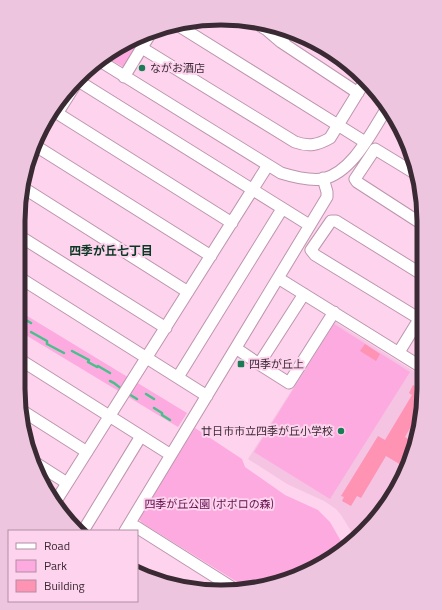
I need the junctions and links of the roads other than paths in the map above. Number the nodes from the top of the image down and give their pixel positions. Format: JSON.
{"nodes":[{"id":1,"x":184,"y":29,"type":"edge"},
{"id":2,"x":268,"y":31,"type":"edge"},
{"id":3,"x":286,"y":36,"type":"edge"},
{"id":4,"x":147,"y":40,"type":"edge"},
{"id":5,"x":281,"y":42,"type":"junction"},
{"id":6,"x":142,"y":48,"type":"junction"},
{"id":7,"x":104,"y":64,"type":"edge"},
{"id":8,"x":124,"y":77,"type":"junction"},
{"id":9,"x":81,"y":83,"type":"edge"},
{"id":10,"x":363,"y":86,"type":"edge"},
{"id":11,"x":358,"y":93,"type":"junction"},
{"id":12,"x":58,"y":112,"type":"edge"},
{"id":13,"x":385,"y":113,"type":"edge"},
{"id":14,"x":338,"y":126,"type":"junction"},
{"id":15,"x":365,"y":142,"type":"junction"},
{"id":16,"x":39,"y":148,"type":"edge"},
{"id":17,"x":268,"y":165,"type":"junction"},
{"id":18,"x":410,"y":170,"type":"edge"},
{"id":19,"x":323,"y":178,"type":"junction"},
{"id":20,"x":252,"y":190,"type":"junction"},
{"id":21,"x":28,"y":191,"type":"edge"},
{"id":22,"x":282,"y":208,"type":"junction"},
{"id":23,"x":417,"y":221,"type":"edge"},
{"id":24,"x":232,"y":223,"type":"junction"},
{"id":25,"x":306,"y":224,"type":"dead end"},
{"id":26,"x":25,"y":240,"type":"edge"},
{"id":27,"x":211,"y":256,"type":"junction"},
{"id":28,"x":417,"y":271,"type":"edge"},
{"id":29,"x":278,"y":278,"type":"junction"},
{"id":30,"x":25,"y":281,"type":"edge"},
{"id":31,"x":188,"y":292,"type":"junction"},
{"id":32,"x":304,"y":294,"type":"junction"},
{"id":33,"x":334,"y":312,"type":"junction"},
{"id":34,"x":417,"y":314,"type":"edge"},
{"id":35,"x":417,"y":325,"type":"edge"},
{"id":36,"x":166,"y":328,"type":"junction"},
{"id":37,"x":240,"y":351,"type":"dead end"},
{"id":38,"x":399,"y":352,"type":"junction"},
{"id":39,"x":147,"y":358,"type":"junction"},
{"id":40,"x":25,"y":363,"type":"edge"},
{"id":41,"x":260,"y":364,"type":"junction"},
{"id":42,"x":417,"y":364,"type":"edge"},
{"id":43,"x":178,"y":377,"type":"junction"},
{"id":44,"x":207,"y":396,"type":"junction"},
{"id":45,"x":27,"y":414,"type":"edge"},
{"id":46,"x":109,"y":416,"type":"junction"},
{"id":47,"x":141,"y":436,"type":"junction"},
{"id":48,"x":87,"y":452,"type":"junction"},
{"id":49,"x":171,"y":455,"type":"junction"},
{"id":50,"x":41,"y":466,"type":"edge"},
{"id":51,"x":67,"y":483,"type":"junction"},
{"id":52,"x":58,"y":498,"type":"edge"},
{"id":53,"x":127,"y":527,"type":"edge"},
{"id":54,"x":84,"y":530,"type":"edge"},
{"id":55,"x":138,"y":533,"type":"edge"},
{"id":56,"x":227,"y":585,"type":"edge"}],
"edges":[{"from":1,"to":14,"type":"street"},
{"from":2,"to":5,"type":"street"},
{"from":3,"to":5,"type":"street"},
{"from":4,"to":6,"type":"street"},
{"from":5,"to":11,"type":"street"},
{"from":6,"to":8,"type":"street"},
{"from":6,"to":14,"type":"street"},
{"from":7,"to":8,"type":"street"},
{"from":8,"to":17,"type":"street"},
{"from":9,"to":20,"type":"street"},
{"from":10,"to":11,"type":"street"},
{"from":11,"to":14,"type":"street"},
{"from":12,"to":24,"type":"street"},
{"from":13,"to":15,"type":"street"},
{"from":14,"to":15,"type":"street"},
{"from":15,"to":19,"type":"street"},
{"from":16,"to":27,"type":"street"},
{"from":17,"to":19,"type":"street"},
{"from":17,"to":20,"type":"street"},
{"from":18,"to":23,"type":"street"},
{"from":19,"to":29,"type":"street"},
{"from":20,"to":22,"type":"street"},
{"from":20,"to":24,"type":"street"},
{"from":21,"to":31,"type":"street"},
{"from":22,"to":25,"type":"street"},
{"from":22,"to":43,"type":"street"},
{"from":24,"to":27,"type":"street"},
{"from":26,"to":36,"type":"street"},
{"from":27,"to":31,"type":"street"},
{"from":28,"to":34,"type":"street"},
{"from":29,"to":32,"type":"street"},
{"from":29,"to":44,"type":"street"},
{"from":30,"to":39,"type":"street"},
{"from":31,"to":36,"type":"street"},
{"from":32,"to":33,"type":"street"},
{"from":32,"to":41,"type":"street"},
{"from":33,"to":38,"type":"street"},
{"from":33,"to":41,"type":"street"},
{"from":35,"to":38,"type":"street"},
{"from":36,"to":39,"type":"street"},
{"from":37,"to":41,"type":"street"},
{"from":38,"to":42,"type":"street"},
{"from":39,"to":43,"type":"street"},
{"from":39,"to":46,"type":"street"},
{"from":40,"to":46,"type":"street"},
{"from":43,"to":44,"type":"street"},
{"from":44,"to":49,"type":"street"},
{"from":45,"to":48,"type":"street"},
{"from":46,"to":47,"type":"street"},
{"from":46,"to":48,"type":"street"},
{"from":47,"to":49,"type":"street"},
{"from":47,"to":54,"type":"street"},
{"from":48,"to":51,"type":"street"},
{"from":49,"to":53,"type":"street"},
{"from":50,"to":51,"type":"street"},
{"from":51,"to":52,"type":"street"},
{"from":55,"to":56,"type":"street"}]}
